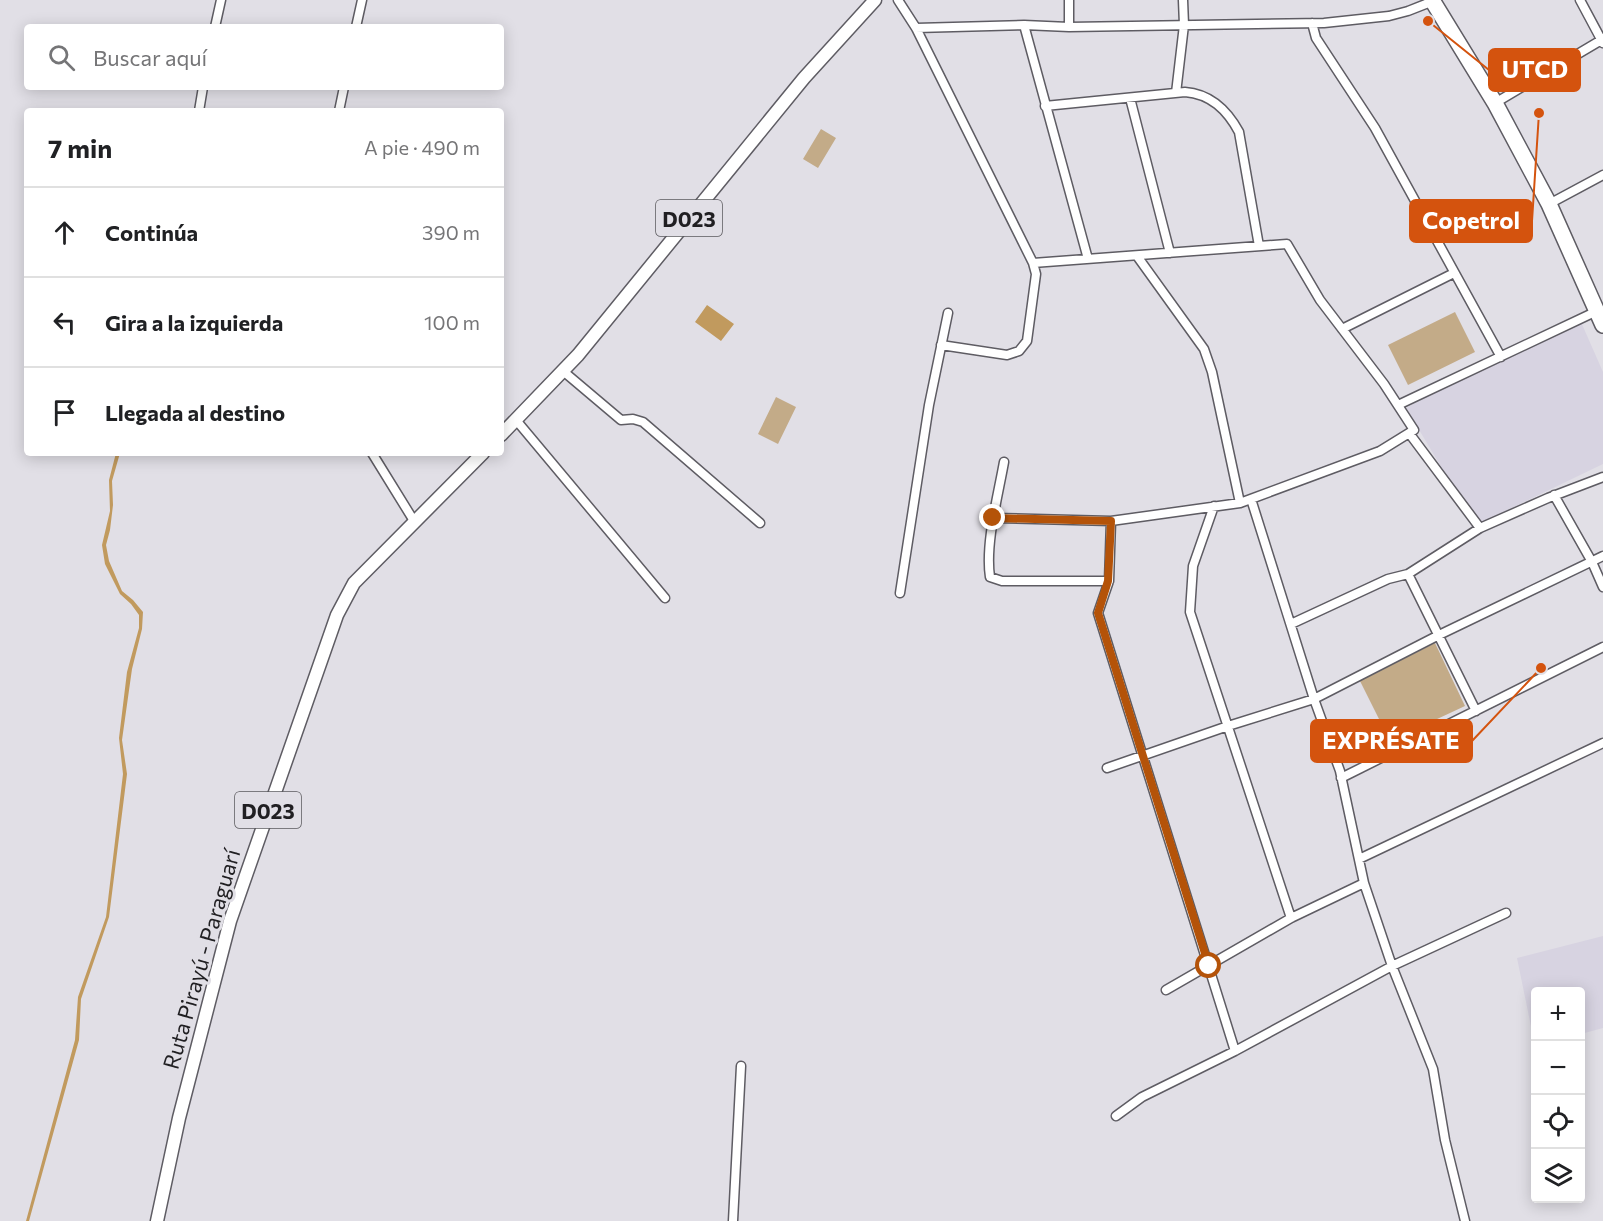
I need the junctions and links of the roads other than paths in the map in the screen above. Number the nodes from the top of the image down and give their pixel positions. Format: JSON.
{"nodes":[{"id":1,"x":221,"y":0,"type":"edge"},
{"id":2,"x":362,"y":0,"type":"edge"},
{"id":3,"x":875,"y":0,"type":"edge"},
{"id":4,"x":898,"y":0,"type":"edge"},
{"id":5,"x":1069,"y":0,"type":"edge"},
{"id":6,"x":1183,"y":0,"type":"edge"},
{"id":7,"x":1580,"y":0,"type":"edge"},
{"id":8,"x":1434,"y":1,"type":"edge"},
{"id":9,"x":1312,"y":23,"type":"junction"},
{"id":10,"x":216,"y":24,"type":"edge"},
{"id":11,"x":357,"y":24,"type":"edge"},
{"id":12,"x":1024,"y":25,"type":"junction"},
{"id":13,"x":1184,"y":25,"type":"junction"},
{"id":14,"x":1069,"y":27,"type":"junction"},
{"id":15,"x":916,"y":28,"type":"junction"},
{"id":16,"x":1602,"y":40,"type":"edge"},
{"id":17,"x":202,"y":90,"type":"edge"},
{"id":18,"x":343,"y":90,"type":"edge"},
{"id":19,"x":1176,"y":93,"type":"junction"},
{"id":20,"x":1130,"y":98,"type":"junction"},
{"id":21,"x":1495,"y":103,"type":"junction"},
{"id":22,"x":1045,"y":106,"type":"junction"},
{"id":23,"x":200,"y":108,"type":"edge"},
{"id":24,"x":340,"y":108,"type":"edge"},
{"id":25,"x":1603,"y":175,"type":"edge"},
{"id":26,"x":1549,"y":204,"type":"junction"},
{"id":27,"x":1259,"y":246,"type":"junction"},
{"id":28,"x":1170,"y":253,"type":"junction"},
{"id":29,"x":1137,"y":256,"type":"junction"},
{"id":30,"x":1088,"y":259,"type":"junction"},
{"id":31,"x":1033,"y":263,"type":"junction"},
{"id":32,"x":1454,"y":273,"type":"junction"},
{"id":33,"x":948,"y":313,"type":"dead end"},
{"id":34,"x":1601,"y":321,"type":"edge"},
{"id":35,"x":1342,"y":329,"type":"junction"},
{"id":36,"x":941,"y":345,"type":"junction"},
{"id":37,"x":1501,"y":357,"type":"junction"},
{"id":38,"x":563,"y":371,"type":"junction"},
{"id":39,"x":1398,"y":405,"type":"junction"},
{"id":40,"x":516,"y":420,"type":"junction"},
{"id":41,"x":504,"y":432,"type":"edge"},
{"id":42,"x":1409,"y":433,"type":"junction"},
{"id":43,"x":374,"y":456,"type":"edge"},
{"id":44,"x":480,"y":456,"type":"edge"},
{"id":45,"x":1004,"y":462,"type":"dead end"},
{"id":46,"x":1603,"y":477,"type":"edge"},
{"id":47,"x":1554,"y":495,"type":"junction"},
{"id":48,"x":1251,"y":499,"type":"junction"},
{"id":49,"x":1240,"y":503,"type":"junction"},
{"id":50,"x":1214,"y":506,"type":"junction"},
{"id":51,"x":993,"y":518,"type":"junction"},
{"id":52,"x":414,"y":521,"type":"junction"},
{"id":53,"x":1111,"y":521,"type":"junction"},
{"id":54,"x":760,"y":523,"type":"dead end"},
{"id":55,"x":1480,"y":528,"type":"junction"},
{"id":56,"x":1603,"y":556,"type":"edge"},
{"id":57,"x":1592,"y":562,"type":"junction"},
{"id":58,"x":1408,"y":574,"type":"junction"},
{"id":59,"x":1108,"y":581,"type":"junction"},
{"id":60,"x":1603,"y":587,"type":"edge"},
{"id":61,"x":900,"y":593,"type":"dead end"},
{"id":62,"x":665,"y":598,"type":"dead end"},
{"id":63,"x":1290,"y":624,"type":"junction"},
{"id":64,"x":1439,"y":635,"type":"junction"},
{"id":65,"x":1603,"y":647,"type":"edge"},
{"id":66,"x":1314,"y":699,"type":"junction"},
{"id":67,"x":1476,"y":711,"type":"junction"},
{"id":68,"x":1228,"y":726,"type":"junction"},
{"id":69,"x":1603,"y":743,"type":"edge"},
{"id":70,"x":1144,"y":756,"type":"junction"},
{"id":71,"x":1107,"y":768,"type":"dead end"},
{"id":72,"x":1341,"y":778,"type":"junction"},
{"id":73,"x":1359,"y":859,"type":"junction"},
{"id":74,"x":1364,"y":883,"type":"junction"},
{"id":75,"x":1506,"y":912,"type":"dead end"},
{"id":76,"x":1291,"y":918,"type":"junction"},
{"id":77,"x":1209,"y":966,"type":"junction"},
{"id":78,"x":1392,"y":966,"type":"junction"},
{"id":79,"x":1166,"y":990,"type":"dead end"},
{"id":80,"x":1235,"y":1051,"type":"junction"},
{"id":81,"x":741,"y":1066,"type":"dead end"},
{"id":82,"x":1116,"y":1116,"type":"dead end"},
{"id":83,"x":157,"y":1221,"type":"edge"},
{"id":84,"x":733,"y":1221,"type":"edge"},
{"id":85,"x":1465,"y":1221,"type":"edge"}],
"edges":[{"from":1,"to":10,"type":"street"},
{"from":2,"to":11,"type":"street"},
{"from":3,"to":38,"type":"main road","number":"D023"},
{"from":4,"to":15,"type":"street"},
{"from":5,"to":14,"type":"street"},
{"from":6,"to":13,"type":"street"},
{"from":7,"to":16,"type":"street"},
{"from":8,"to":9,"type":"street"},
{"from":8,"to":21,"type":"highway"},
{"from":9,"to":13,"type":"street"},
{"from":9,"to":32,"type":"street"},
{"from":12,"to":14,"type":"street"},
{"from":12,"to":15,"type":"street"},
{"from":12,"to":22,"type":"street"},
{"from":13,"to":14,"type":"street"},
{"from":13,"to":19,"type":"street"},
{"from":15,"to":31,"type":"street"},
{"from":16,"to":21,"type":"street"},
{"from":17,"to":23,"type":"street"},
{"from":18,"to":24,"type":"street"},
{"from":19,"to":20,"type":"street"},
{"from":19,"to":27,"type":"street"},
{"from":20,"to":22,"type":"street"},
{"from":20,"to":28,"type":"street"},
{"from":21,"to":26,"type":"highway"},
{"from":22,"to":30,"type":"street"},
{"from":25,"to":26,"type":"street"},
{"from":26,"to":34,"type":"highway"},
{"from":27,"to":28,"type":"street"},
{"from":27,"to":35,"type":"street"},
{"from":28,"to":29,"type":"street"},
{"from":29,"to":30,"type":"street"},
{"from":29,"to":49,"type":"street"},
{"from":30,"to":31,"type":"street"},
{"from":31,"to":36,"type":"street"},
{"from":32,"to":35,"type":"street"},
{"from":32,"to":37,"type":"street"},
{"from":33,"to":36,"type":"street"},
{"from":34,"to":37,"type":"street"},
{"from":35,"to":39,"type":"street"},
{"from":36,"to":61,"type":"street"},
{"from":37,"to":39,"type":"street"},
{"from":38,"to":40,"type":"main road","number":"D023"},
{"from":38,"to":54,"type":"street"},
{"from":39,"to":42,"type":"street"},
{"from":40,"to":41,"type":"main road","number":"D023"},
{"from":40,"to":62,"type":"street"},
{"from":42,"to":48,"type":"street"},
{"from":42,"to":55,"type":"street"},
{"from":43,"to":52,"type":"street"},
{"from":44,"to":52,"type":"main road","name":"Ruta Pirayú - Paraguarí","number":"D023"},
{"from":45,"to":51,"type":"street"},
{"from":46,"to":47,"type":"street"},
{"from":47,"to":55,"type":"street"},
{"from":47,"to":57,"type":"street"},
{"from":48,"to":49,"type":"street"},
{"from":48,"to":63,"type":"street"},
{"from":49,"to":50,"type":"street"},
{"from":50,"to":53,"type":"street"},
{"from":50,"to":68,"type":"street"},
{"from":51,"to":53,"type":"street"},
{"from":51,"to":59,"type":"street"},
{"from":52,"to":83,"type":"main road","name":"Ruta Pirayú - Paraguarí","number":"D023"},
{"from":53,"to":59,"type":"street"},
{"from":55,"to":58,"type":"street"},
{"from":56,"to":57,"type":"street"},
{"from":57,"to":60,"type":"street"},
{"from":57,"to":64,"type":"street"},
{"from":58,"to":63,"type":"street"},
{"from":58,"to":64,"type":"street"},
{"from":59,"to":70,"type":"street"},
{"from":63,"to":66,"type":"street"},
{"from":64,"to":66,"type":"street"},
{"from":64,"to":67,"type":"street"},
{"from":65,"to":67,"type":"street"},
{"from":66,"to":68,"type":"street"},
{"from":66,"to":72,"type":"street"},
{"from":67,"to":72,"type":"street"},
{"from":68,"to":70,"type":"street"},
{"from":68,"to":76,"type":"street"},
{"from":69,"to":73,"type":"street"},
{"from":70,"to":71,"type":"street"},
{"from":70,"to":77,"type":"street"},
{"from":72,"to":73,"type":"street"},
{"from":73,"to":74,"type":"street"},
{"from":74,"to":76,"type":"street"},
{"from":74,"to":78,"type":"street"},
{"from":75,"to":78,"type":"street"},
{"from":76,"to":77,"type":"street"},
{"from":77,"to":79,"type":"street"},
{"from":77,"to":80,"type":"street"},
{"from":78,"to":80,"type":"street"},
{"from":78,"to":85,"type":"street"},
{"from":80,"to":82,"type":"street"},
{"from":81,"to":84,"type":"street"}]}
